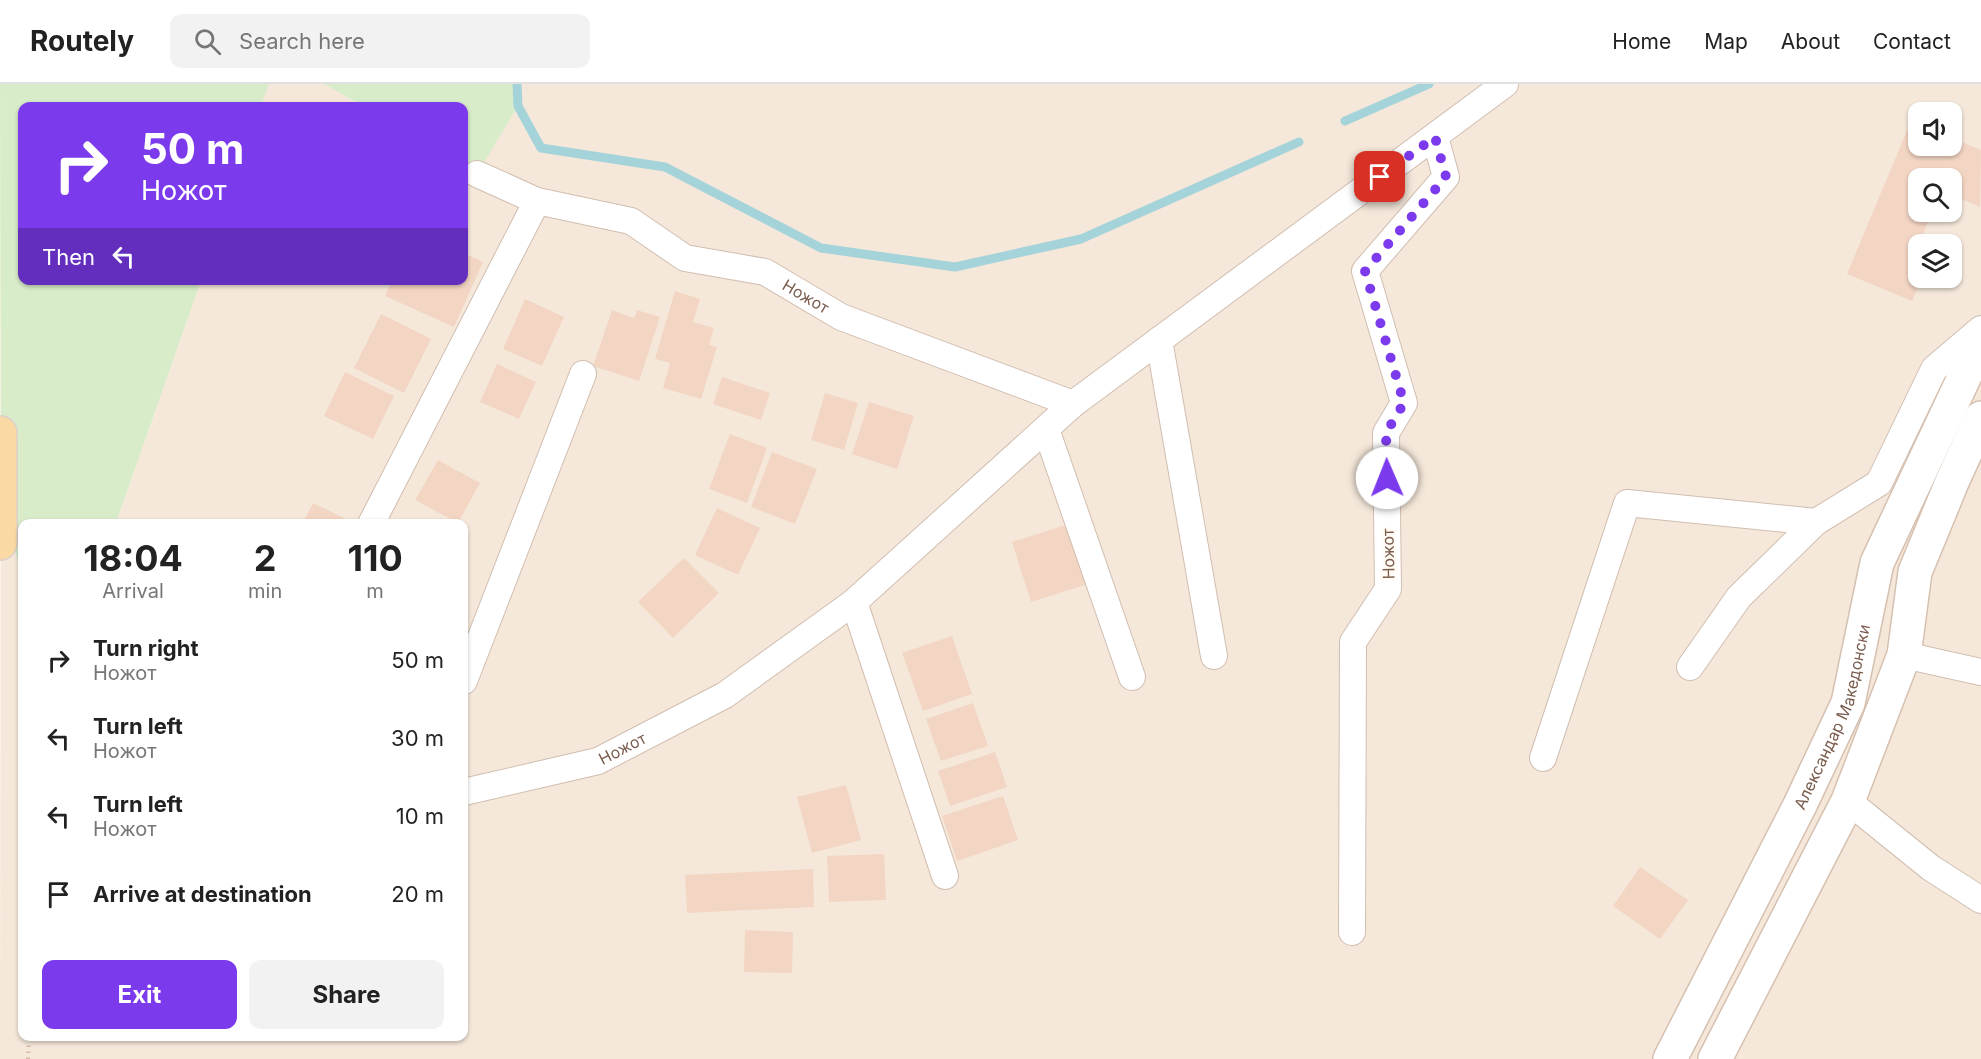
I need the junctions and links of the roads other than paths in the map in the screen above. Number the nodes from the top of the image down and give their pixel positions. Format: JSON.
{"nodes":[{"id":1,"x":1505,"y":84,"type":"edge"},
{"id":2,"x":1435,"y":137,"type":"junction"},
{"id":3,"x":477,"y":174,"type":"dead end"},
{"id":4,"x":537,"y":201,"type":"junction"},
{"id":5,"x":1981,"y":329,"type":"edge"},
{"id":6,"x":1159,"y":340,"type":"junction"},
{"id":7,"x":1977,"y":363,"type":"edge"},
{"id":8,"x":583,"y":374,"type":"dead end"},
{"id":9,"x":1073,"y":404,"type":"junction"},
{"id":10,"x":1981,"y":418,"type":"edge"},
{"id":11,"x":1046,"y":429,"type":"junction"},
{"id":12,"x":0,"y":433,"type":"edge"},
{"id":13,"x":374,"y":519,"type":"edge"},
{"id":14,"x":1816,"y":522,"type":"junction"},
{"id":15,"x":0,"y":543,"type":"edge"},
{"id":16,"x":854,"y":602,"type":"junction"},
{"id":17,"x":1904,"y":655,"type":"junction"},
{"id":18,"x":1214,"y":656,"type":"dead end"},
{"id":19,"x":1690,"y":668,"type":"dead end"},
{"id":20,"x":468,"y":671,"type":"edge"},
{"id":21,"x":1981,"y":672,"type":"edge"},
{"id":22,"x":1132,"y":677,"type":"dead end"},
{"id":23,"x":1543,"y":758,"type":"dead end"},
{"id":24,"x":468,"y":791,"type":"edge"},
{"id":25,"x":1848,"y":801,"type":"junction"},
{"id":26,"x":945,"y":876,"type":"dead end"},
{"id":27,"x":1981,"y":900,"type":"edge"},
{"id":28,"x":1353,"y":932,"type":"dead end"},
{"id":29,"x":1670,"y":1059,"type":"edge"},
{"id":30,"x":1714,"y":1059,"type":"edge"}],
"edges":[{"from":1,"to":2,"type":"street","name":"Ножот"},
{"from":2,"to":6,"type":"street","name":"Ножот"},
{"from":2,"to":28,"type":"street","name":"Ножот"},
{"from":3,"to":4,"type":"street","name":"Ножот"},
{"from":4,"to":9,"type":"street","name":"Ножот"},
{"from":4,"to":13,"type":"street"},
{"from":5,"to":14,"type":"street"},
{"from":6,"to":9,"type":"street","name":"Ножот"},
{"from":6,"to":18,"type":"street"},
{"from":7,"to":29,"type":"street","name":"Александар Македонски"},
{"from":8,"to":20,"type":"street"},
{"from":9,"to":11,"type":"street","name":"Ножот"},
{"from":10,"to":17,"type":"street"},
{"from":11,"to":16,"type":"street","name":"Ножот"},
{"from":11,"to":22,"type":"street"},
{"from":12,"to":15,"type":"main road"},
{"from":14,"to":19,"type":"street"},
{"from":14,"to":23,"type":"street"},
{"from":16,"to":24,"type":"street","name":"Ножот"},
{"from":16,"to":26,"type":"street"},
{"from":17,"to":21,"type":"street"},
{"from":17,"to":25,"type":"street"},
{"from":25,"to":27,"type":"street"},
{"from":25,"to":30,"type":"street"}]}
